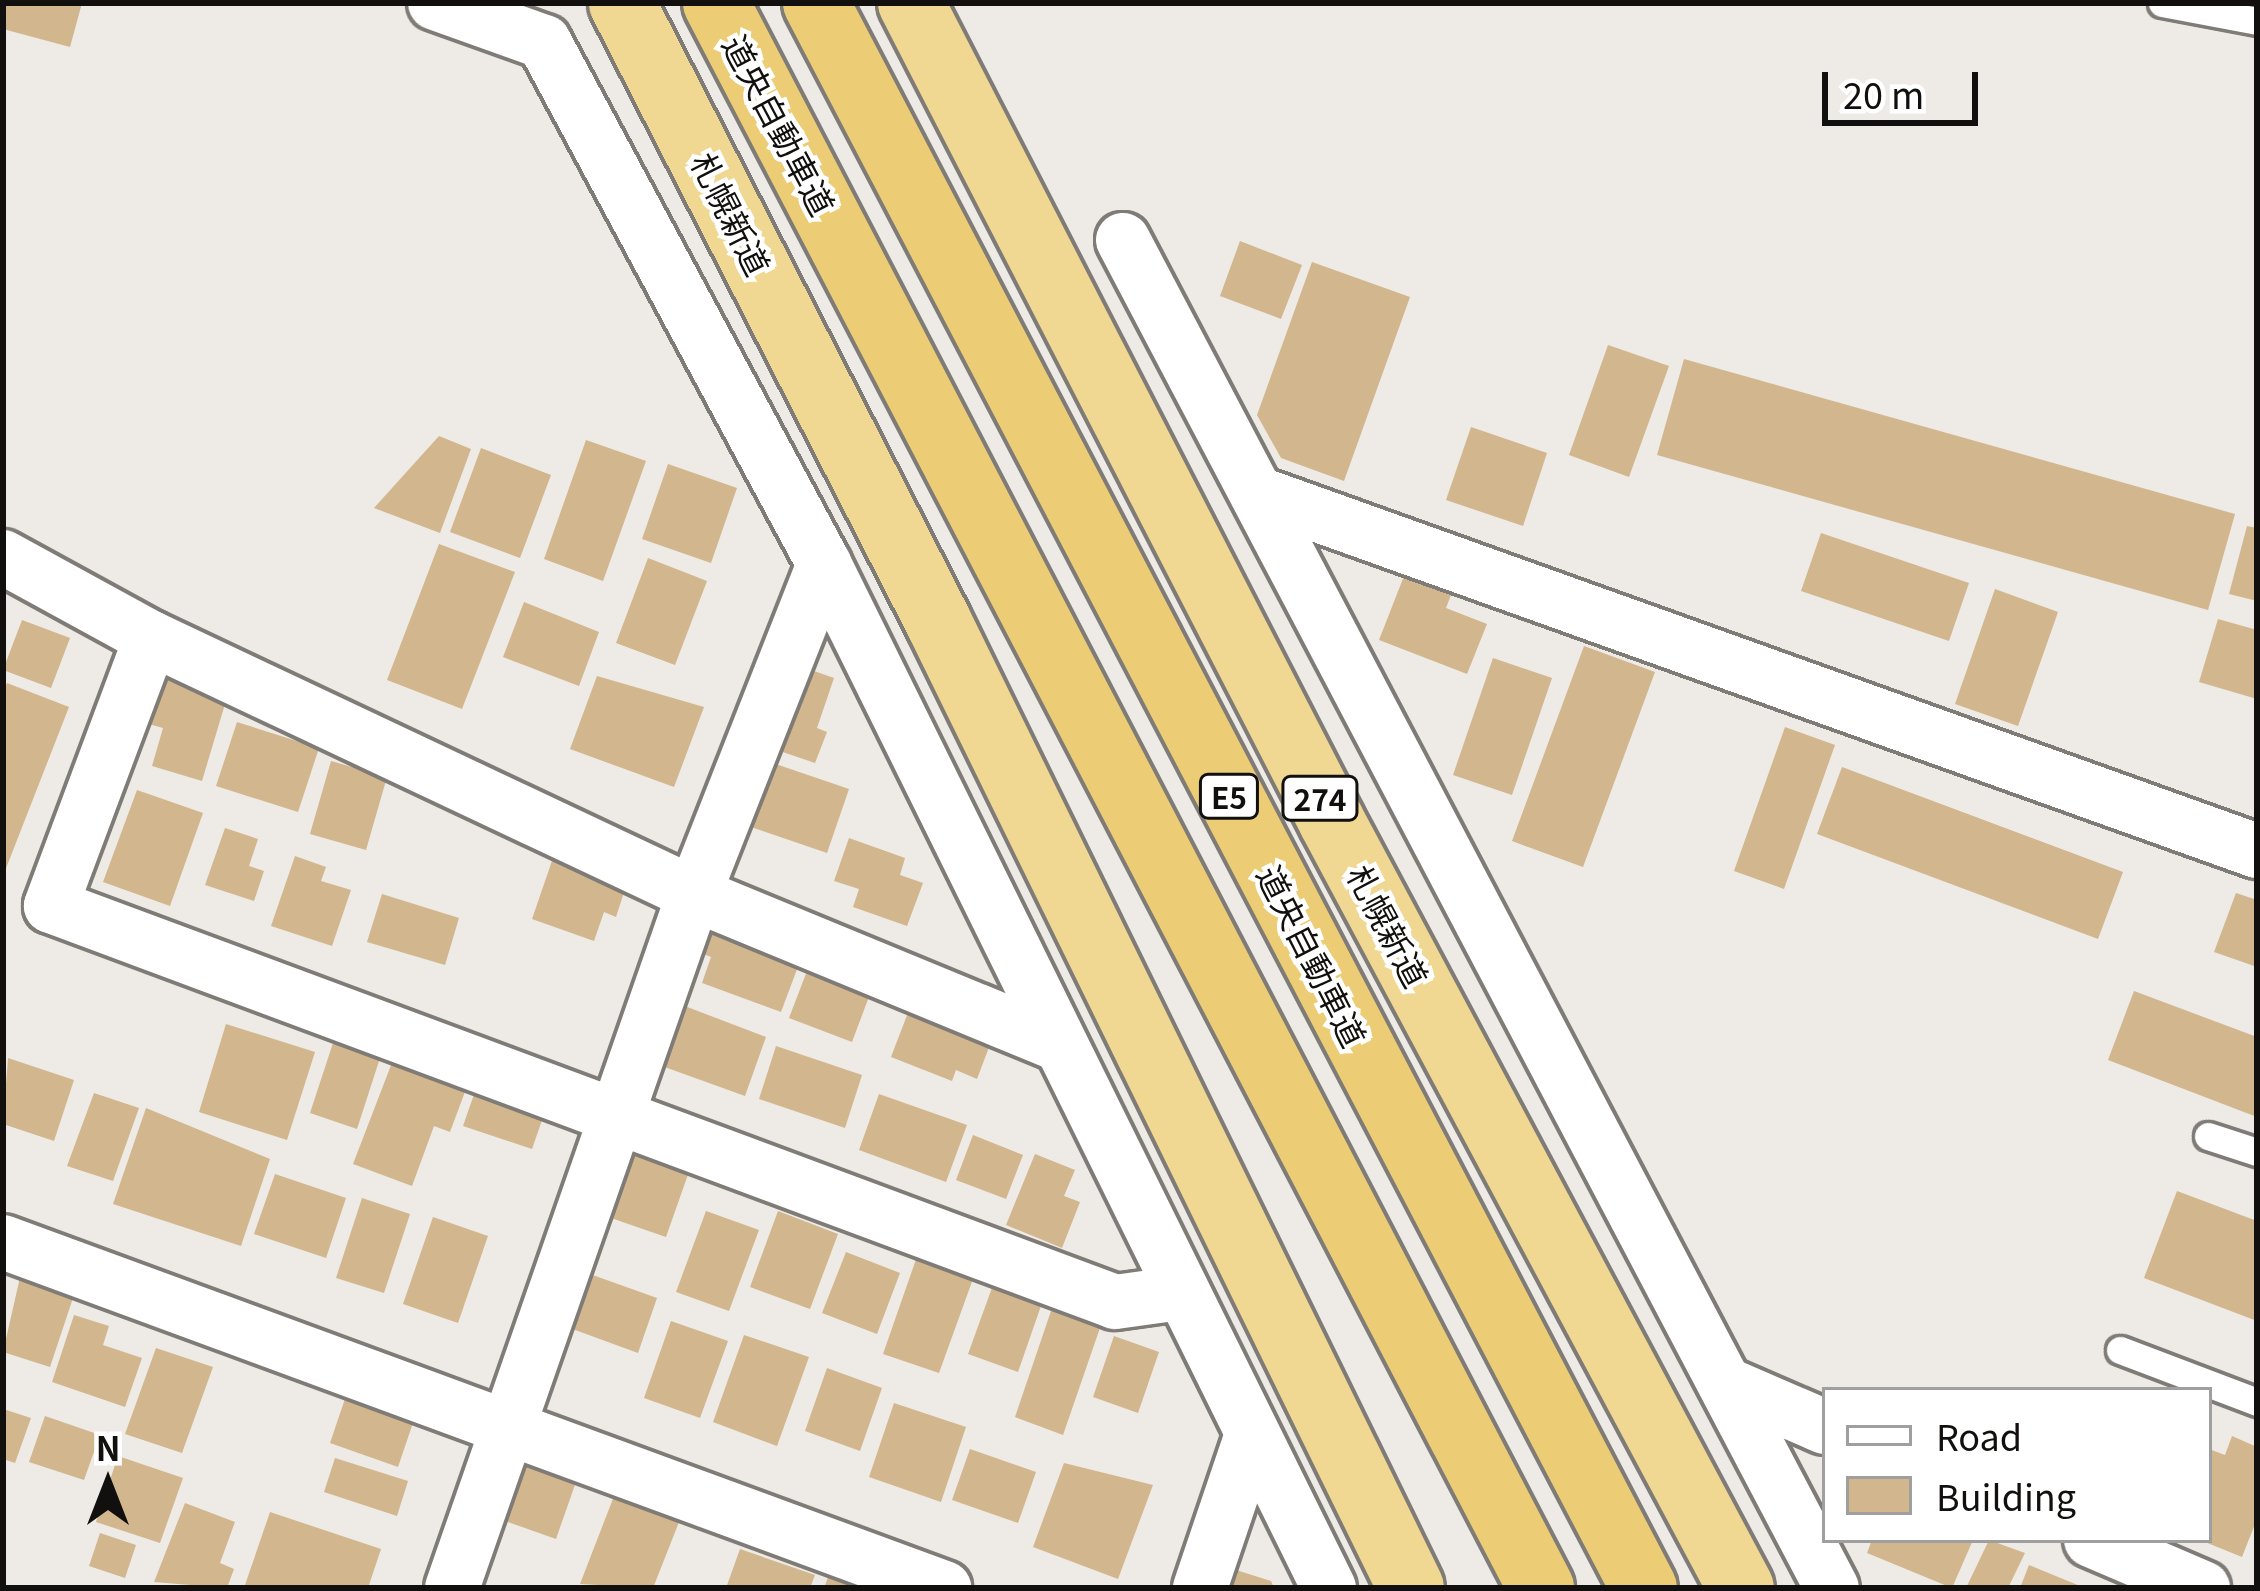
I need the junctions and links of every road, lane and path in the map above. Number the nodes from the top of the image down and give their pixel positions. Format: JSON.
{"nodes":[{"id":1,"x":435,"y":3,"type":"edge"},
{"id":2,"x":622,"y":3,"type":"edge"},
{"id":3,"x":716,"y":3,"type":"edge"},
{"id":4,"x":816,"y":3,"type":"edge"},
{"id":5,"x":911,"y":3,"type":"edge"},
{"id":6,"x":2162,"y":3,"type":"edge"},
{"id":7,"x":2257,"y":21,"type":"edge"},
{"id":8,"x":1123,"y":240,"type":"dead end"},
{"id":9,"x":1262,"y":495,"type":"junction"},
{"id":10,"x":3,"y":557,"type":"edge"},
{"id":11,"x":824,"y":564,"type":"junction"},
{"id":12,"x":151,"y":638,"type":"junction"},
{"id":13,"x":2257,"y":851,"type":"edge"},
{"id":14,"x":694,"y":894,"type":"junction"},
{"id":15,"x":1053,"y":1042,"type":"junction"},
{"id":16,"x":614,"y":1118,"type":"junction"},
{"id":17,"x":2207,"y":1136,"type":"dead end"},
{"id":18,"x":2257,"y":1152,"type":"edge"},
{"id":19,"x":3,"y":1242,"type":"edge"},
{"id":20,"x":1180,"y":1293,"type":"junction"},
{"id":21,"x":2120,"y":1350,"type":"dead end"},
{"id":22,"x":1728,"y":1385,"type":"junction"},
{"id":23,"x":2257,"y":1402,"type":"edge"},
{"id":24,"x":1822,"y":1426,"type":"edge"},
{"id":25,"x":507,"y":1430,"type":"junction"},
{"id":26,"x":1252,"y":1434,"type":"junction"},
{"id":27,"x":2097,"y":1543,"type":"edge"},
{"id":28,"x":452,"y":1588,"type":"edge"},
{"id":29,"x":944,"y":1588,"type":"edge"},
{"id":30,"x":1200,"y":1588,"type":"edge"},
{"id":31,"x":1329,"y":1588,"type":"edge"},
{"id":32,"x":1411,"y":1588,"type":"edge"},
{"id":33,"x":1539,"y":1588,"type":"edge"},
{"id":34,"x":1644,"y":1588,"type":"edge"},
{"id":35,"x":1741,"y":1588,"type":"edge"},
{"id":36,"x":1832,"y":1588,"type":"edge"},
{"id":37,"x":2203,"y":1588,"type":"edge"}],
"edges":[{"from":1,"to":11,"type":"street"},
{"from":2,"to":32,"type":"highway","name":"札幌新道"},
{"from":3,"to":33,"type":"highway","name":"道央自動車道","number":"E5"},
{"from":4,"to":34,"type":"highway","name":"道央自動車道","number":"E5"},
{"from":5,"to":35,"type":"highway","name":"札幌新道","number":"274"},
{"from":6,"to":7,"type":"lane"},
{"from":8,"to":9,"type":"street"},
{"from":9,"to":13,"type":"street"},
{"from":9,"to":22,"type":"street"},
{"from":10,"to":12,"type":"street"},
{"from":11,"to":14,"type":"street"},
{"from":11,"to":15,"type":"street"},
{"from":12,"to":14,"type":"street"},
{"from":12,"to":16,"type":"street"},
{"from":14,"to":15,"type":"street"},
{"from":14,"to":16,"type":"street"},
{"from":15,"to":20,"type":"street"},
{"from":16,"to":20,"type":"street"},
{"from":16,"to":25,"type":"street"},
{"from":17,"to":18,"type":"lane"},
{"from":19,"to":25,"type":"street"},
{"from":20,"to":26,"type":"street"},
{"from":21,"to":23,"type":"lane"},
{"from":22,"to":24,"type":"street"},
{"from":22,"to":36,"type":"street"},
{"from":25,"to":28,"type":"street"},
{"from":25,"to":29,"type":"street"},
{"from":26,"to":30,"type":"street"},
{"from":26,"to":31,"type":"street"},
{"from":27,"to":37,"type":"street"}]}
